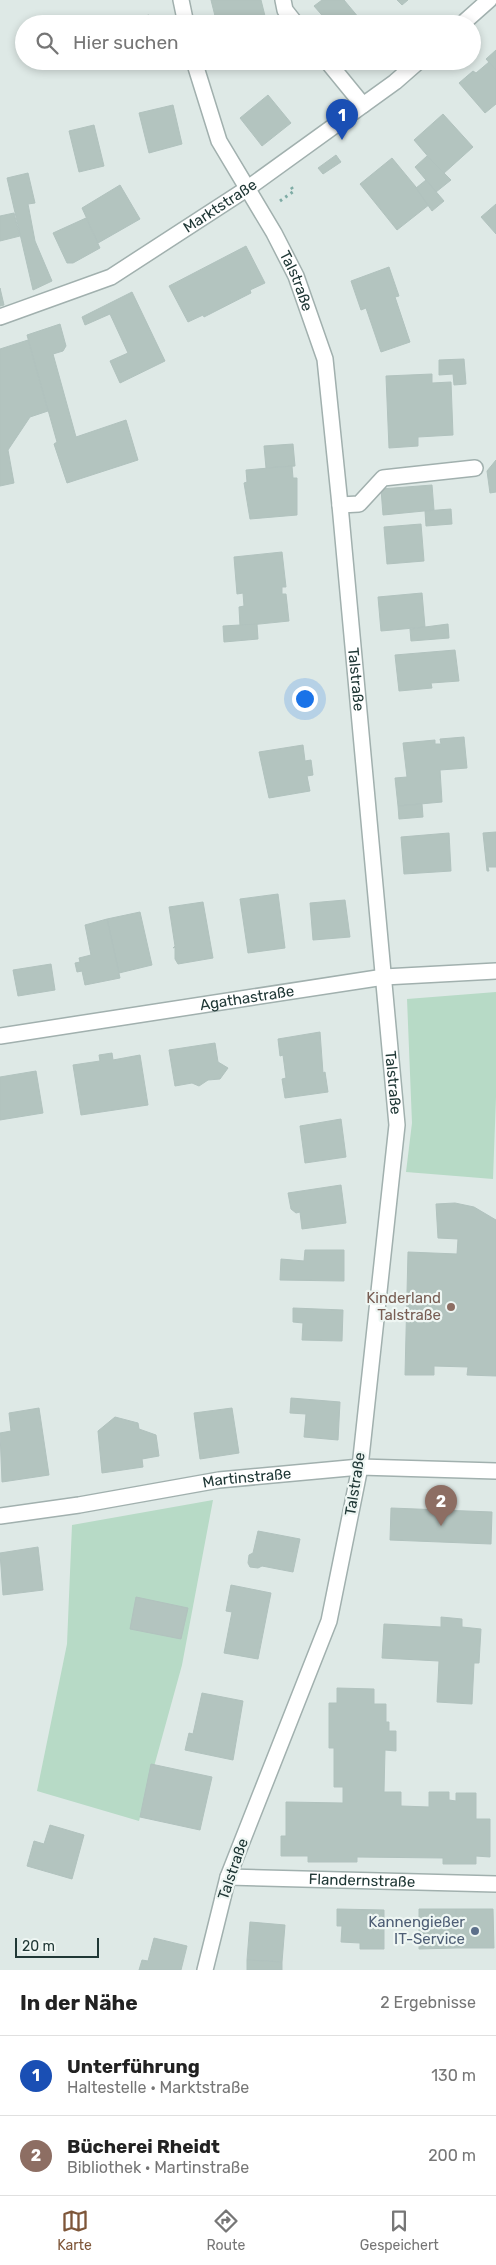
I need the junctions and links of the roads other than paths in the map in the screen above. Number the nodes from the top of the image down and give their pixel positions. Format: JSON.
{"nodes":[{"id":1,"x":181,"y":0,"type":"edge"},
{"id":2,"x":283,"y":0,"type":"edge"},
{"id":3,"x":489,"y":0,"type":"edge"},
{"id":4,"x":184,"y":15,"type":"edge"},
{"id":5,"x":289,"y":15,"type":"edge"},
{"id":6,"x":472,"y":15,"type":"edge"},
{"id":7,"x":197,"y":70,"type":"edge"},
{"id":8,"x":334,"y":70,"type":"edge"},
{"id":9,"x":408,"y":70,"type":"edge"},
{"id":10,"x":363,"y":105,"type":"junction"},
{"id":11,"x":248,"y":188,"type":"junction"},
{"id":12,"x":0,"y":316,"type":"edge"},
{"id":13,"x":475,"y":468,"type":"dead end"},
{"id":14,"x":340,"y":505,"type":"junction"},
{"id":15,"x":496,"y":971,"type":"edge"},
{"id":16,"x":384,"y":977,"type":"junction"},
{"id":17,"x":0,"y":1036,"type":"edge"},
{"id":18,"x":360,"y":1467,"type":"junction"},
{"id":19,"x":496,"y":1471,"type":"edge"},
{"id":20,"x":0,"y":1516,"type":"edge"},
{"id":21,"x":228,"y":1877,"type":"junction"},
{"id":22,"x":496,"y":1884,"type":"edge"},
{"id":23,"x":205,"y":1970,"type":"edge"}],
"edges":[{"from":1,"to":4,"type":"street"},
{"from":2,"to":5,"type":"street"},
{"from":3,"to":6,"type":"street"},
{"from":7,"to":11,"type":"street","name":"Talstraße"},
{"from":8,"to":10,"type":"street"},
{"from":9,"to":10,"type":"street","name":"Marktstraße"},
{"from":10,"to":11,"type":"street","name":"Marktstraße"},
{"from":11,"to":12,"type":"street","name":"Marktstraße"},
{"from":11,"to":14,"type":"street","name":"Talstraße"},
{"from":13,"to":14,"type":"street"},
{"from":14,"to":16,"type":"street","name":"Talstraße"},
{"from":15,"to":16,"type":"street","name":"Agathastraße"},
{"from":16,"to":17,"type":"street","name":"Agathastraße"},
{"from":16,"to":18,"type":"street","name":"Talstraße"},
{"from":18,"to":19,"type":"street","name":"Martinstraße"},
{"from":18,"to":20,"type":"street","name":"Martinstraße"},
{"from":18,"to":21,"type":"street","name":"Talstraße"},
{"from":21,"to":22,"type":"street","name":"Flandernstraße"},
{"from":21,"to":23,"type":"street","name":"Talstraße"}]}
